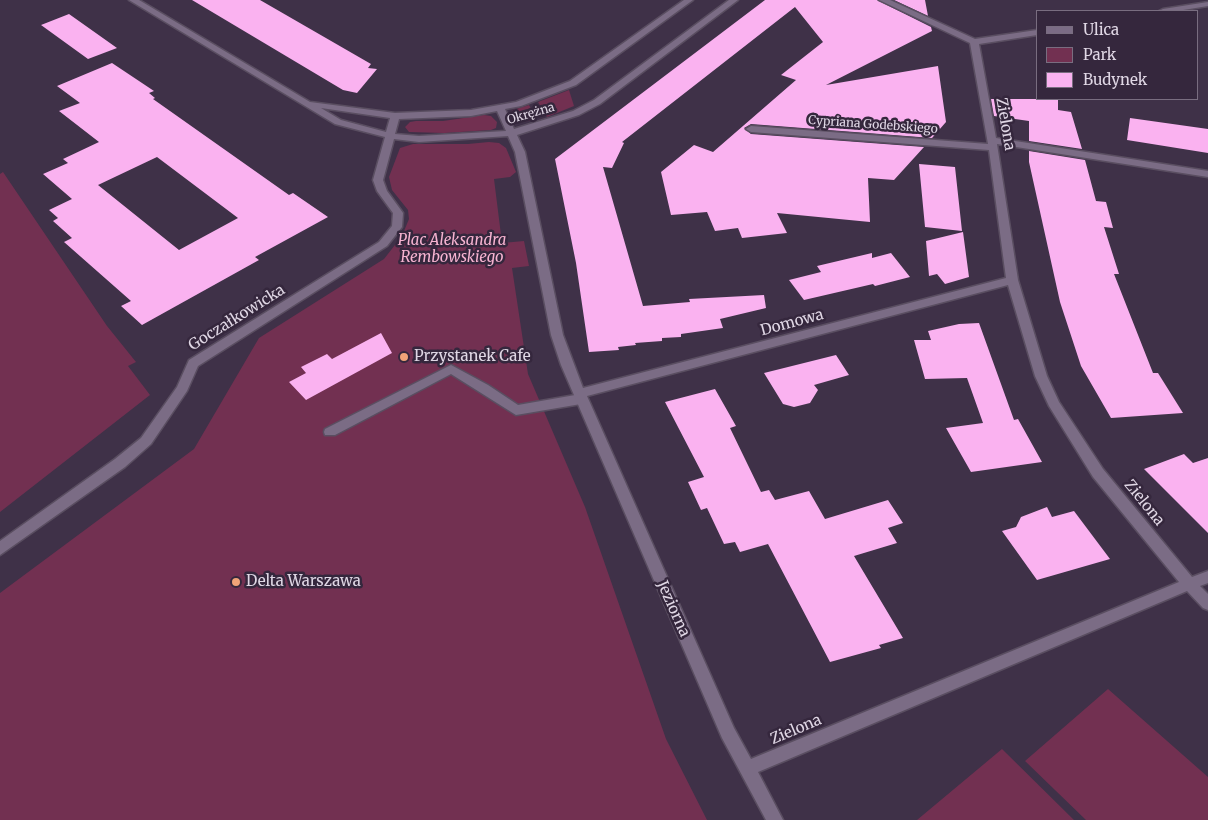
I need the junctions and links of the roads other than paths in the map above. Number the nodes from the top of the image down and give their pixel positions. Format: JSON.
{"nodes":[{"id":1,"x":133,"y":0,"type":"edge"},
{"id":2,"x":689,"y":0,"type":"edge"},
{"id":3,"x":734,"y":0,"type":"edge"},
{"id":4,"x":883,"y":0,"type":"edge"},
{"id":5,"x":1208,"y":4,"type":"edge"},
{"id":6,"x":1170,"y":10,"type":"edge"},
{"id":7,"x":1036,"y":32,"type":"edge"},
{"id":8,"x":974,"y":42,"type":"junction"},
{"id":9,"x":305,"y":103,"type":"junction"},
{"id":10,"x":500,"y":108,"type":"junction"},
{"id":11,"x":395,"y":116,"type":"junction"},
{"id":12,"x":751,"y":129,"type":"dead end"},
{"id":13,"x":513,"y":133,"type":"junction"},
{"id":14,"x":391,"y":136,"type":"junction"},
{"id":15,"x":992,"y":144,"type":"junction"},
{"id":16,"x":1208,"y":174,"type":"edge"},
{"id":17,"x":1012,"y":280,"type":"junction"},
{"id":18,"x":580,"y":396,"type":"junction"},
{"id":19,"x":330,"y":432,"type":"dead end"},
{"id":20,"x":0,"y":549,"type":"edge"},
{"id":21,"x":1208,"y":577,"type":"edge"},
{"id":22,"x":1188,"y":584,"type":"junction"},
{"id":23,"x":1208,"y":604,"type":"edge"},
{"id":24,"x":746,"y":769,"type":"junction"},
{"id":25,"x":775,"y":820,"type":"edge"}],
"edges":[{"from":1,"to":9,"type":"street","name":"Okrężna"},
{"from":2,"to":10,"type":"street","name":"Okrężna"},
{"from":3,"to":13,"type":"street","name":"Okrężna"},
{"from":4,"to":8,"type":"street"},
{"from":5,"to":6,"type":"street"},
{"from":7,"to":8,"type":"street"},
{"from":8,"to":15,"type":"street","name":"Zielona"},
{"from":9,"to":11,"type":"street","name":"Okrężna"},
{"from":9,"to":14,"type":"street","name":"Okrężna"},
{"from":10,"to":11,"type":"street","name":"Okrężna"},
{"from":10,"to":13,"type":"street"},
{"from":11,"to":14,"type":"street","name":"Goczałkowicka"},
{"from":12,"to":15,"type":"street","name":"Cypriana Godebskiego"},
{"from":13,"to":14,"type":"street","name":"Okrężna"},
{"from":13,"to":18,"type":"street"},
{"from":14,"to":20,"type":"street","name":"Goczałkowicka"},
{"from":15,"to":16,"type":"street","name":"Cypriana Godebskiego"},
{"from":15,"to":17,"type":"street","name":"Zielona"},
{"from":17,"to":18,"type":"street","name":"Domowa"},
{"from":17,"to":22,"type":"street","name":"Zielona"},
{"from":18,"to":19,"type":"street","name":"Domowa"},
{"from":18,"to":24,"type":"street","name":"Jeziorna"},
{"from":21,"to":22,"type":"street"},
{"from":22,"to":23,"type":"street"},
{"from":22,"to":24,"type":"street","name":"Zielona"},
{"from":24,"to":25,"type":"street","name":"Jeziorna"}]}
